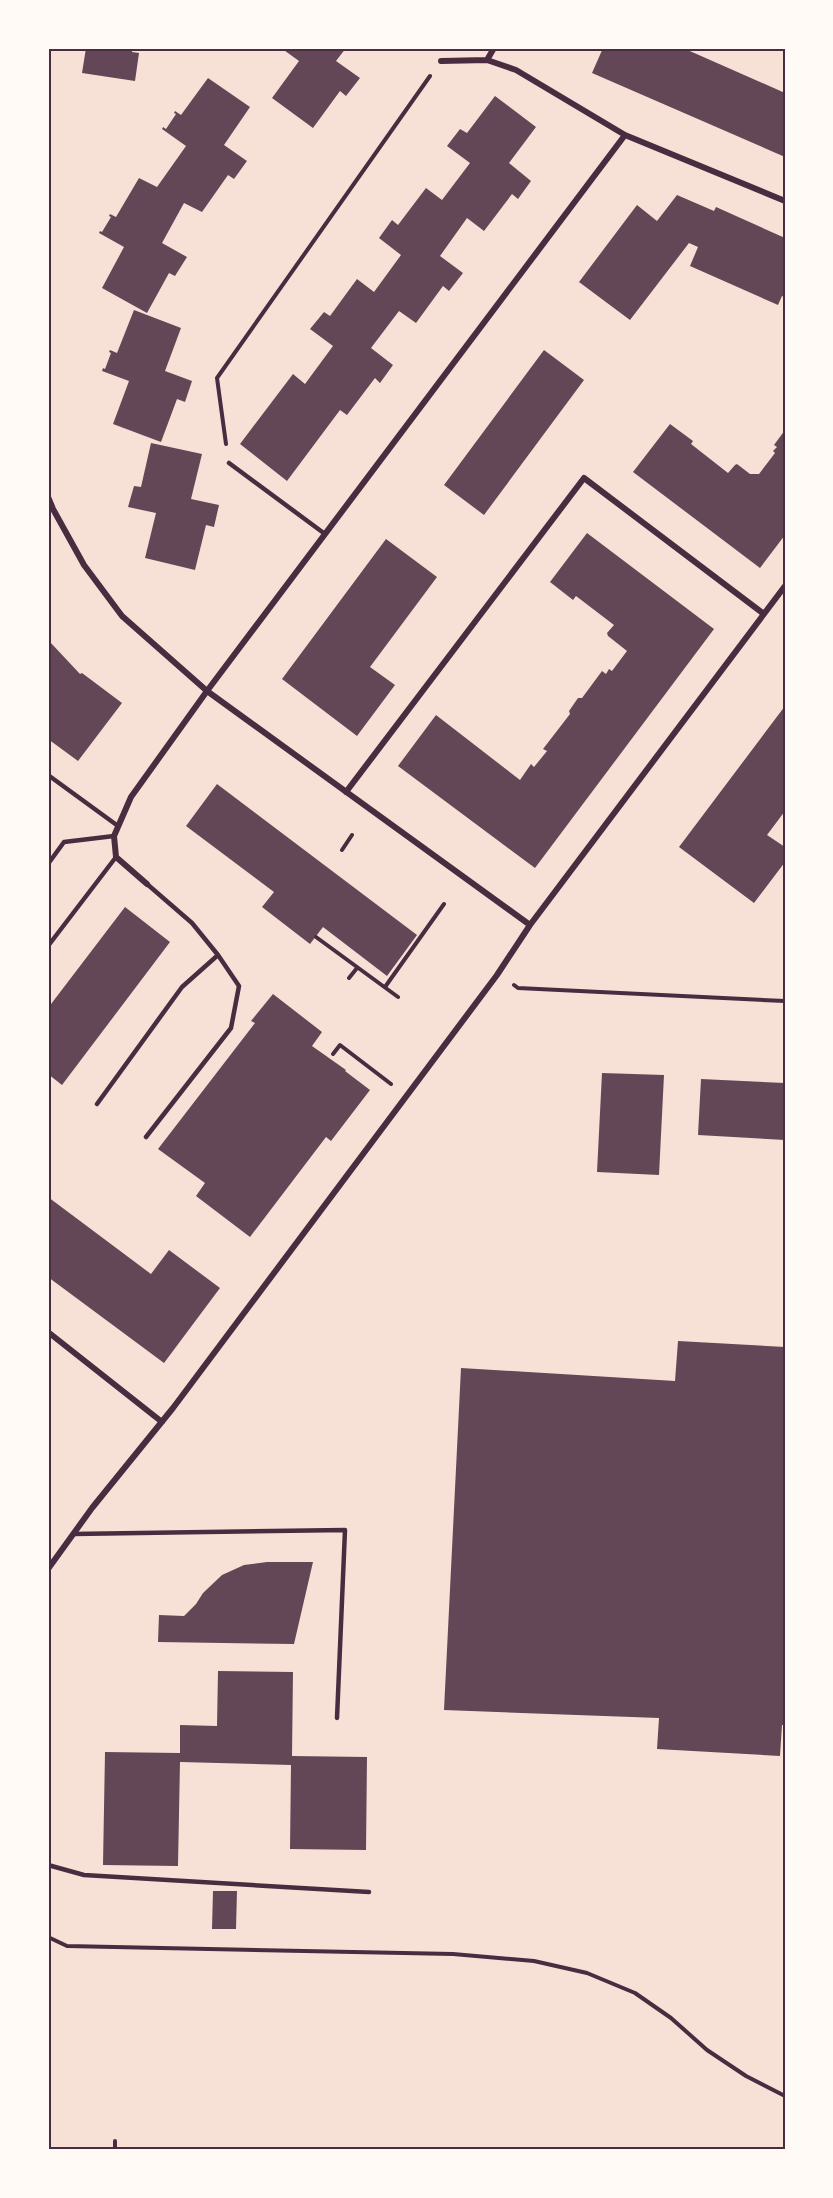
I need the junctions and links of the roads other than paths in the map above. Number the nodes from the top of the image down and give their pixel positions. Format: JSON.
{"nodes":[{"id":1,"x":495,"y":48,"type":"edge"},
{"id":2,"x":487,"y":60,"type":"junction"},
{"id":3,"x":441,"y":61,"type":"road end"},
{"id":4,"x":625,"y":135,"type":"junction"},
{"id":5,"x":785,"y":201,"type":"edge"},
{"id":6,"x":229,"y":463,"type":"road end"},
{"id":7,"x":48,"y":497,"type":"edge"},
{"id":8,"x":325,"y":534,"type":"junction"},
{"id":9,"x":785,"y":586,"type":"edge"},
{"id":10,"x":764,"y":614,"type":"junction"},
{"id":11,"x":207,"y":692,"type":"junction"},
{"id":12,"x":48,"y":774,"type":"edge"},
{"id":13,"x":346,"y":792,"type":"junction"},
{"id":14,"x":118,"y":826,"type":"junction"},
{"id":15,"x":114,"y":836,"type":"junction"},
{"id":16,"x":116,"y":857,"type":"junction"},
{"id":17,"x":48,"y":864,"type":"edge"},
{"id":18,"x":147,"y":884,"type":"joint"},
{"id":19,"x":530,"y":925,"type":"junction"},
{"id":20,"x":48,"y":946,"type":"edge"},
{"id":21,"x":218,"y":956,"type":"junction"},
{"id":22,"x":98,"y":1104,"type":"dead end"},
{"id":23,"x":147,"y":1137,"type":"dead end"},
{"id":24,"x":48,"y":1332,"type":"edge"},
{"id":25,"x":162,"y":1422,"type":"junction"},
{"id":26,"x":73,"y":1534,"type":"junction"},
{"id":27,"x":48,"y":1569,"type":"edge"},
{"id":28,"x":337,"y":1718,"type":"dead end"},
{"id":29,"x":48,"y":1865,"type":"edge"},
{"id":30,"x":369,"y":1892,"type":"dead end"}],
"edges":[{"from":1,"to":2,"type":"street"},
{"from":2,"to":3,"type":"street"},
{"from":2,"to":4,"type":"street"},
{"from":4,"to":5,"type":"street"},
{"from":4,"to":8,"type":"street"},
{"from":6,"to":8,"type":"lane"},
{"from":7,"to":11,"type":"street"},
{"from":8,"to":11,"type":"street"},
{"from":9,"to":10,"type":"street"},
{"from":10,"to":13,"type":"street"},
{"from":10,"to":19,"type":"street"},
{"from":11,"to":13,"type":"street"},
{"from":11,"to":14,"type":"street"},
{"from":12,"to":14,"type":"lane"},
{"from":13,"to":19,"type":"street"},
{"from":14,"to":15,"type":"street"},
{"from":15,"to":16,"type":"street"},
{"from":15,"to":17,"type":"lane"},
{"from":16,"to":18,"type":"street"},
{"from":16,"to":20,"type":"lane"},
{"from":18,"to":21,"type":"lane"},
{"from":19,"to":25,"type":"street"},
{"from":21,"to":22,"type":"lane"},
{"from":21,"to":23,"type":"lane"},
{"from":24,"to":25,"type":"street"},
{"from":25,"to":26,"type":"street"},
{"from":26,"to":27,"type":"street"},
{"from":26,"to":28,"type":"lane"},
{"from":29,"to":30,"type":"lane"}]}
